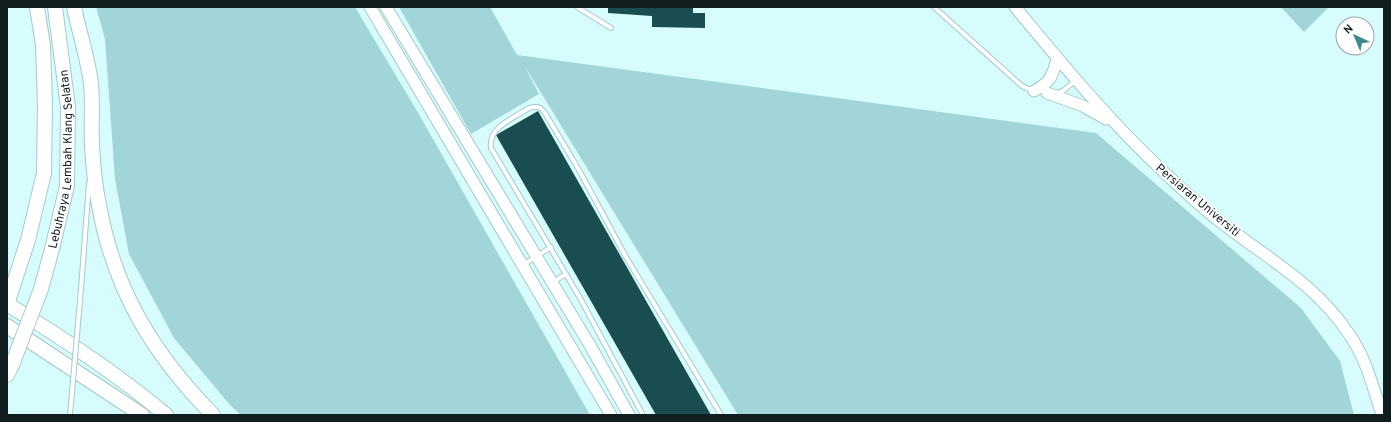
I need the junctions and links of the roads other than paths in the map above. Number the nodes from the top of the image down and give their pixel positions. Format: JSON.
{"nodes":[{"id":1,"x":37,"y":7,"type":"edge"},
{"id":2,"x":55,"y":7,"type":"edge"},
{"id":3,"x":74,"y":7,"type":"edge"},
{"id":4,"x":370,"y":7,"type":"edge"},
{"id":5,"x":386,"y":7,"type":"edge"},
{"id":6,"x":577,"y":7,"type":"edge"},
{"id":7,"x":934,"y":7,"type":"edge"},
{"id":8,"x":1015,"y":7,"type":"edge"},
{"id":9,"x":611,"y":28,"type":"dead end"},
{"id":10,"x":1057,"y":59,"type":"junction"},
{"id":11,"x":1075,"y":81,"type":"junction"},
{"id":12,"x":1034,"y":91,"type":"junction"},
{"id":13,"x":1047,"y":94,"type":"junction"},
{"id":14,"x":1115,"y":124,"type":"junction"},
{"id":15,"x":92,"y":146,"type":"junction"},
{"id":16,"x":551,"y":247,"type":"junction"},
{"id":17,"x":536,"y":256,"type":"junction"},
{"id":18,"x":522,"y":265,"type":"junction"},
{"id":19,"x":566,"y":274,"type":"junction"},
{"id":20,"x":552,"y":283,"type":"junction"},
{"id":21,"x":7,"y":304,"type":"edge"},
{"id":22,"x":7,"y":326,"type":"edge"},
{"id":23,"x":10,"y":370,"type":"edge"},
{"id":24,"x":70,"y":415,"type":"edge"},
{"id":25,"x":142,"y":415,"type":"edge"},
{"id":26,"x":166,"y":415,"type":"edge"},
{"id":27,"x":213,"y":415,"type":"edge"},
{"id":28,"x":611,"y":415,"type":"edge"},
{"id":29,"x":630,"y":415,"type":"edge"},
{"id":30,"x":643,"y":415,"type":"edge"},
{"id":31,"x":721,"y":415,"type":"edge"},
{"id":32,"x":1382,"y":415,"type":"edge"}],
"edges":[{"from":1,"to":21,"type":"highway","name":"Lebuhraya Lembah Klang Selatan"},
{"from":2,"to":23,"type":"highway","name":"Lebuhraya Lembah Klang Selatan","bridge":true},
{"from":3,"to":15,"type":"highway"},
{"from":4,"to":18,"type":"street"},
{"from":5,"to":17,"type":"street"},
{"from":6,"to":9,"type":"lane"},
{"from":7,"to":12,"type":"lane"},
{"from":8,"to":10,"type":"street","name":"Persiaran Universiti"},
{"from":10,"to":11,"type":"street","name":"Persiaran Universiti"},
{"from":10,"to":12,"type":"street"},
{"from":11,"to":13,"type":"lane"},
{"from":11,"to":14,"type":"street","name":"Persiaran Universiti"},
{"from":12,"to":13,"type":"lane"},
{"from":13,"to":14,"type":"street"},
{"from":14,"to":32,"type":"street","name":"Persiaran Universiti"},
{"from":15,"to":24,"type":"lane","bridge":true},
{"from":15,"to":27,"type":"highway"},
{"from":16,"to":17,"type":"lane"},
{"from":16,"to":19,"type":"lane"},
{"from":16,"to":31,"type":"lane"},
{"from":17,"to":18,"type":"lane"},
{"from":17,"to":20,"type":"street"},
{"from":18,"to":28,"type":"street"},
{"from":19,"to":20,"type":"lane"},
{"from":19,"to":30,"type":"lane"},
{"from":20,"to":29,"type":"street"},
{"from":21,"to":26,"type":"highway"},
{"from":22,"to":25,"type":"highway"}]}
